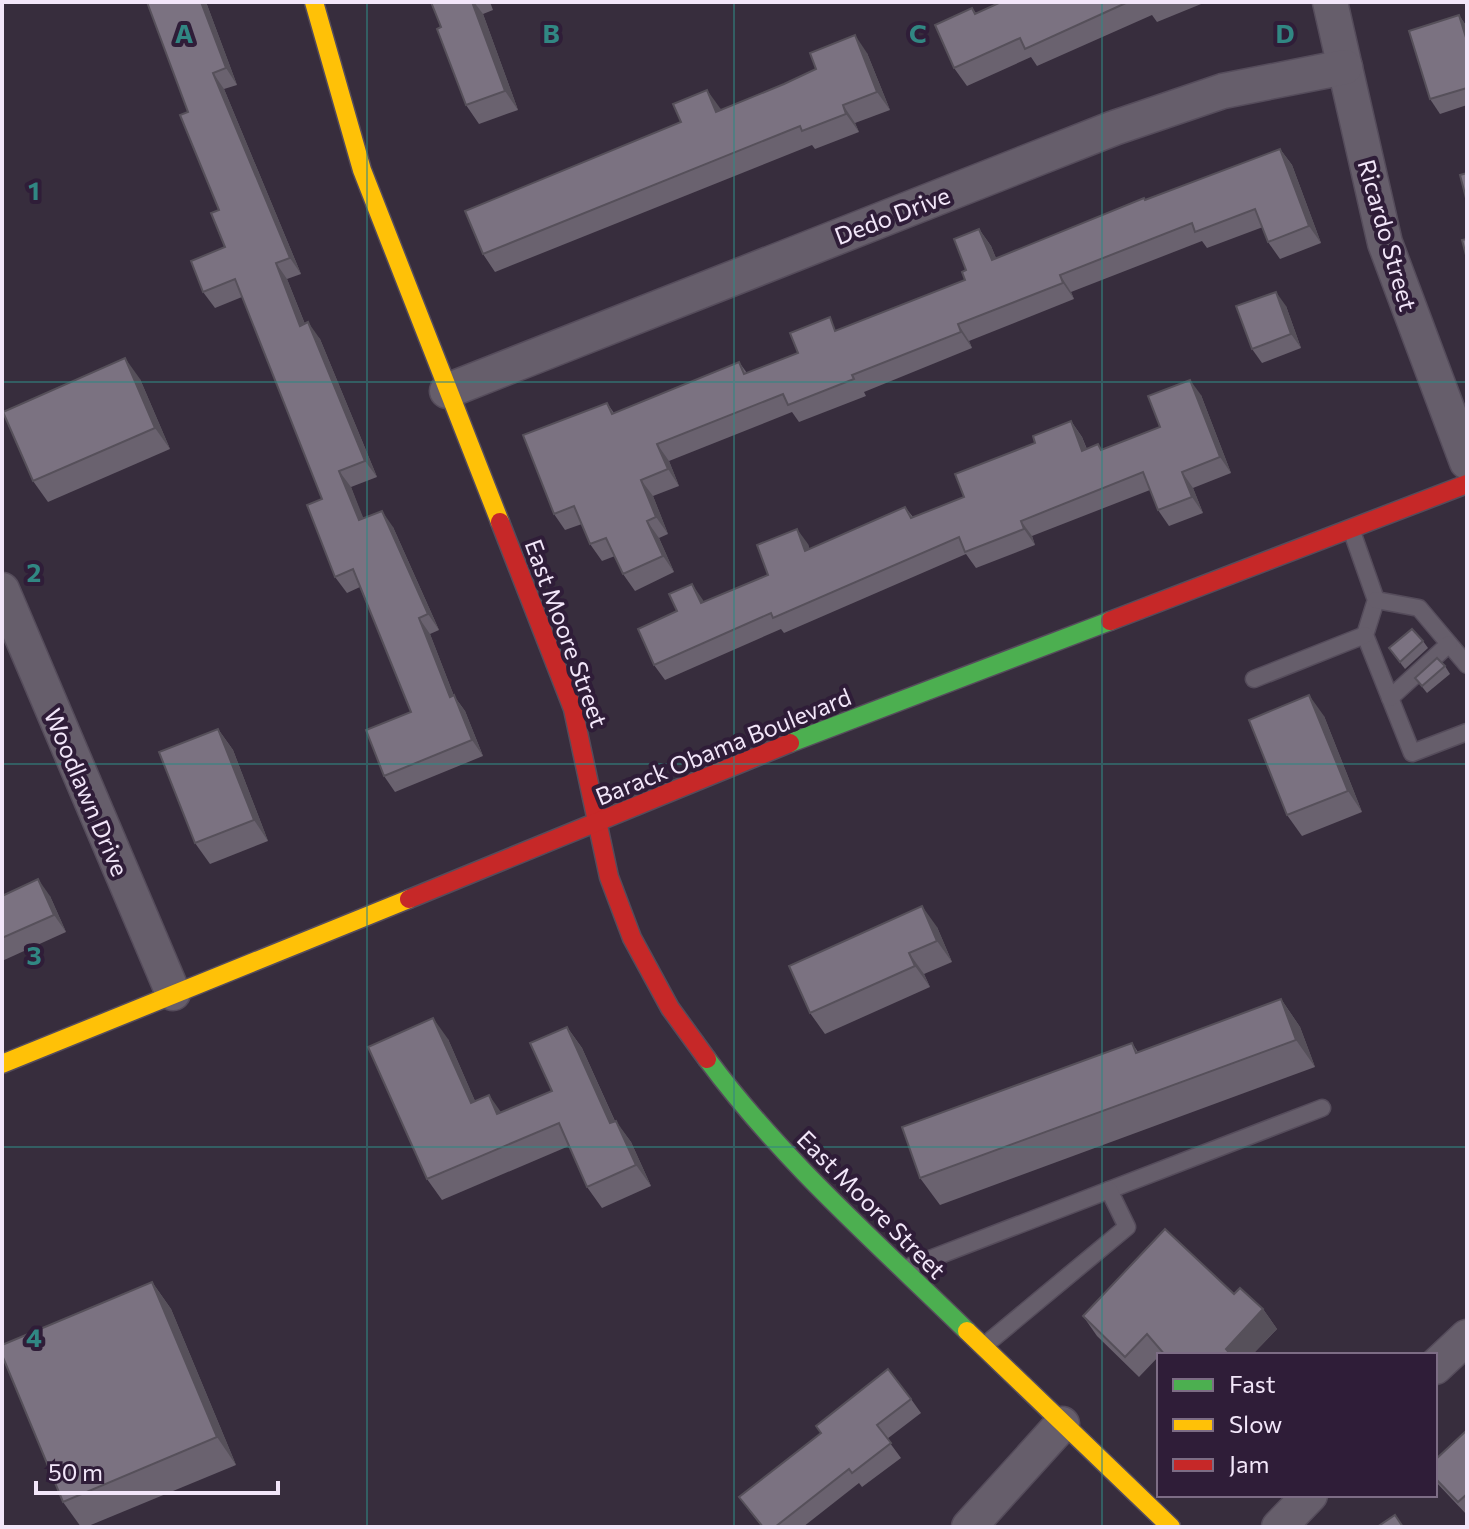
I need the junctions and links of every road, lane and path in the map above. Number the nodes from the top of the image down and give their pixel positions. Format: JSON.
{"nodes":[{"id":1,"x":314,"y":2,"type":"edge"},
{"id":2,"x":1330,"y":2,"type":"edge"},
{"id":3,"x":1345,"y":67,"type":"junction"},
{"id":4,"x":447,"y":391,"type":"junction"},
{"id":5,"x":1467,"y":462,"type":"edge"},
{"id":6,"x":1467,"y":484,"type":"edge"},
{"id":7,"x":1351,"y":529,"type":"junction"},
{"id":8,"x":2,"y":590,"type":"edge"},
{"id":9,"x":1376,"y":600,"type":"junction"},
{"id":10,"x":1365,"y":635,"type":"junction"},
{"id":11,"x":1449,"y":644,"type":"junction"},
{"id":12,"x":1467,"y":665,"type":"edge"},
{"id":13,"x":1254,"y":679,"type":"dead end"},
{"id":14,"x":1390,"y":698,"type":"junction"},
{"id":15,"x":1467,"y":732,"type":"edge"},
{"id":16,"x":599,"y":822,"type":"junction"},
{"id":17,"x":173,"y":993,"type":"junction"},
{"id":18,"x":2,"y":1064,"type":"edge"},
{"id":19,"x":1322,"y":1108,"type":"dead end"},
{"id":20,"x":1109,"y":1190,"type":"junction"},
{"id":21,"x":902,"y":1270,"type":"junction"},
{"id":22,"x":1467,"y":1337,"type":"edge"},
{"id":23,"x":982,"y":1348,"type":"junction"},
{"id":24,"x":1437,"y":1365,"type":"edge"},
{"id":25,"x":1062,"y":1424,"type":"junction"},
{"id":26,"x":1308,"y":1497,"type":"edge"},
{"id":27,"x":969,"y":1527,"type":"edge"},
{"id":28,"x":1171,"y":1527,"type":"edge"},
{"id":29,"x":1279,"y":1527,"type":"edge"}],
"edges":[{"from":1,"to":4,"type":"street","name":"East Moore Street"},
{"from":2,"to":3,"type":"street","name":"Ricardo Street"},
{"from":3,"to":4,"type":"street","name":"Dedo Drive"},
{"from":3,"to":5,"type":"street","name":"Ricardo Street"},
{"from":4,"to":16,"type":"street","name":"East Moore Street"},
{"from":6,"to":7,"type":"street","name":"Barack Obama Boulevard"},
{"from":7,"to":9,"type":"lane"},
{"from":7,"to":16,"type":"street","name":"Barack Obama Boulevard"},
{"from":8,"to":17,"type":"street","name":"Woodlawn Drive"},
{"from":9,"to":10,"type":"lane"},
{"from":9,"to":11,"type":"lane"},
{"from":10,"to":13,"type":"lane"},
{"from":10,"to":14,"type":"lane"},
{"from":11,"to":12,"type":"lane"},
{"from":11,"to":14,"type":"lane"},
{"from":14,"to":15,"type":"lane"},
{"from":16,"to":17,"type":"street","name":"Barack Obama Boulevard"},
{"from":16,"to":21,"type":"street","name":"East Moore Street"},
{"from":17,"to":18,"type":"street","name":"Barack Obama Boulevard"},
{"from":19,"to":20,"type":"lane"},
{"from":20,"to":21,"type":"lane"},
{"from":20,"to":23,"type":"lane"},
{"from":21,"to":23,"type":"street","name":"East Moore Street"},
{"from":22,"to":24,"type":"street"},
{"from":23,"to":25,"type":"street","name":"East Moore Street"},
{"from":25,"to":27,"type":"street"},
{"from":25,"to":28,"type":"street","name":"East Moore Street"},
{"from":26,"to":29,"type":"street"}]}
